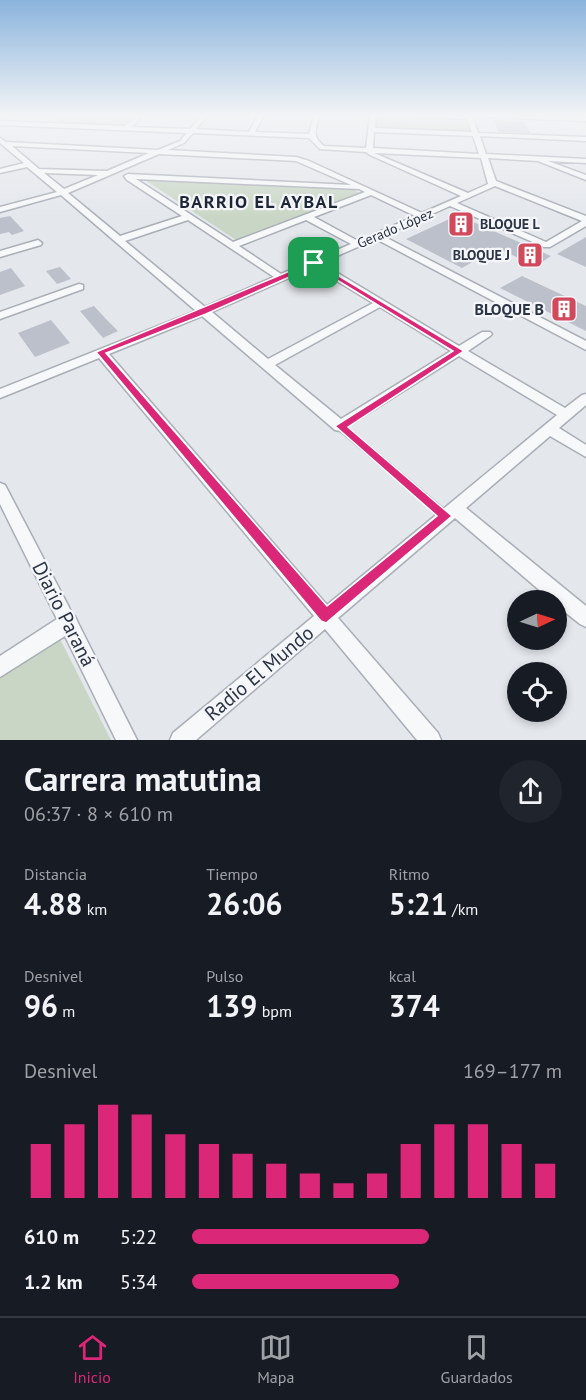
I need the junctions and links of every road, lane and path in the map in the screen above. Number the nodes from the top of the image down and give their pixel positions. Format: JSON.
{"nodes":[{"id":1,"x":12,"y":150,"type":"edge"},
{"id":2,"x":124,"y":150,"type":"edge"},
{"id":3,"x":152,"y":150,"type":"edge"},
{"id":4,"x":165,"y":150,"type":"edge"},
{"id":5,"x":346,"y":150,"type":"edge"},
{"id":6,"x":481,"y":150,"type":"edge"},
{"id":7,"x":148,"y":151,"type":"junction"},
{"id":8,"x":369,"y":151,"type":"junction"},
{"id":9,"x":160,"y":152,"type":"junction"},
{"id":10,"x":483,"y":155,"type":"junction"},
{"id":11,"x":538,"y":158,"type":"junction"},
{"id":12,"x":586,"y":161,"type":"edge"},
{"id":13,"x":30,"y":164,"type":"junction"},
{"id":14,"x":0,"y":171,"type":"edge"},
{"id":15,"x":38,"y":171,"type":"junction"},
{"id":16,"x":105,"y":172,"type":"junction"},
{"id":17,"x":126,"y":172,"type":"junction"},
{"id":18,"x":586,"y":178,"type":"edge"},
{"id":19,"x":492,"y":182,"type":"junction"},
{"id":20,"x":62,"y":190,"type":"junction"},
{"id":21,"x":367,"y":190,"type":"junction"},
{"id":22,"x":469,"y":196,"type":"junction"},
{"id":23,"x":451,"y":204,"type":"junction"},
{"id":24,"x":0,"y":205,"type":"edge"},
{"id":25,"x":0,"y":210,"type":"edge"},
{"id":26,"x":423,"y":216,"type":"junction"},
{"id":27,"x":189,"y":217,"type":"junction"},
{"id":28,"x":307,"y":217,"type":"junction"},
{"id":29,"x":586,"y":221,"type":"edge"},
{"id":30,"x":377,"y":236,"type":"junction"},
{"id":31,"x":118,"y":240,"type":"junction"},
{"id":32,"x":38,"y":243,"type":"dead end"},
{"id":33,"x":358,"y":244,"type":"junction"},
{"id":34,"x":231,"y":246,"type":"junction"},
{"id":35,"x":0,"y":254,"type":"edge"},
{"id":36,"x":314,"y":263,"type":"junction"},
{"id":37,"x":281,"y":278,"type":"junction"},
{"id":38,"x":79,"y":287,"type":"dead end"},
{"id":39,"x":380,"y":303,"type":"junction"},
{"id":40,"x":203,"y":312,"type":"junction"},
{"id":41,"x":0,"y":316,"type":"edge"},
{"id":42,"x":486,"y":334,"type":"dead end"},
{"id":43,"x":586,"y":346,"type":"edge"},
{"id":44,"x":459,"y":351,"type":"junction"},
{"id":45,"x":100,"y":352,"type":"junction"},
{"id":46,"x":268,"y":364,"type":"junction"},
{"id":47,"x":0,"y":394,"type":"edge"},
{"id":48,"x":586,"y":398,"type":"edge"},
{"id":49,"x":566,"y":415,"type":"junction"},
{"id":50,"x":340,"y":426,"type":"junction"},
{"id":51,"x":550,"y":429,"type":"junction"},
{"id":52,"x":586,"y":452,"type":"edge"},
{"id":53,"x":0,"y":489,"type":"edge"},
{"id":54,"x":5,"y":512,"type":"edge"},
{"id":55,"x":450,"y":512,"type":"junction"},
{"id":56,"x":326,"y":616,"type":"junction"},
{"id":57,"x":586,"y":618,"type":"edge"},
{"id":58,"x":69,"y":622,"type":"junction"},
{"id":59,"x":0,"y":667,"type":"edge"},
{"id":60,"x":127,"y":740,"type":"edge"},
{"id":61,"x":180,"y":740,"type":"edge"},
{"id":62,"x":431,"y":740,"type":"edge"}],
"edges":[{"from":1,"to":13,"type":"street"},
{"from":2,"to":7,"type":"street"},
{"from":3,"to":7,"type":"street"},
{"from":4,"to":9,"type":"street"},
{"from":5,"to":8,"type":"street"},
{"from":6,"to":10,"type":"street"},
{"from":7,"to":9,"type":"street"},
{"from":7,"to":16,"type":"street"},
{"from":8,"to":10,"type":"street"},
{"from":8,"to":22,"type":"street"},
{"from":9,"to":17,"type":"street"},
{"from":9,"to":21,"type":"street"},
{"from":10,"to":11,"type":"street"},
{"from":10,"to":19,"type":"street"},
{"from":11,"to":12,"type":"street"},
{"from":11,"to":18,"type":"street"},
{"from":13,"to":14,"type":"street"},
{"from":13,"to":15,"type":"street"},
{"from":15,"to":16,"type":"street"},
{"from":15,"to":20,"type":"street"},
{"from":16,"to":17,"type":"street"},
{"from":16,"to":20,"type":"street"},
{"from":17,"to":21,"type":"street"},
{"from":17,"to":27,"type":"street"},
{"from":19,"to":22,"type":"street","name":"Gerado López"},
{"from":19,"to":29,"type":"street"},
{"from":20,"to":24,"type":"street"},
{"from":20,"to":25,"type":"street"},
{"from":20,"to":31,"type":"street"},
{"from":21,"to":26,"type":"street"},
{"from":21,"to":28,"type":"street"},
{"from":22,"to":23,"type":"street","name":"Gerado López"},
{"from":23,"to":26,"type":"street","name":"Gerado López"},
{"from":23,"to":29,"type":"street"},
{"from":26,"to":30,"type":"street","name":"Gerado López"},
{"from":27,"to":31,"type":"street"},
{"from":27,"to":34,"type":"street"},
{"from":28,"to":33,"type":"street"},
{"from":28,"to":34,"type":"street"},
{"from":30,"to":33,"type":"street","name":"Gerado López"},
{"from":30,"to":43,"type":"street"},
{"from":31,"to":40,"type":"street"},
{"from":32,"to":35,"type":"street"},
{"from":33,"to":36,"type":"street","name":"Gerado López"},
{"from":34,"to":37,"type":"street"},
{"from":36,"to":37,"type":"street","name":"Gerado López"},
{"from":36,"to":39,"type":"street"},
{"from":37,"to":40,"type":"street","name":"Gerado López"},
{"from":38,"to":41,"type":"street"},
{"from":39,"to":44,"type":"street"},
{"from":39,"to":46,"type":"street"},
{"from":40,"to":45,"type":"street","name":"Gerado López"},
{"from":40,"to":46,"type":"street"},
{"from":42,"to":44,"type":"street"},
{"from":44,"to":49,"type":"street"},
{"from":44,"to":50,"type":"street"},
{"from":45,"to":47,"type":"street","name":"Gerado López"},
{"from":45,"to":56,"type":"street"},
{"from":46,"to":50,"type":"street"},
{"from":48,"to":49,"type":"street","name":"Radio El Mundo"},
{"from":49,"to":51,"type":"street","name":"Radio El Mundo"},
{"from":50,"to":55,"type":"lane"},
{"from":51,"to":52,"type":"street"},
{"from":51,"to":55,"type":"street","name":"Radio El Mundo"},
{"from":53,"to":54,"type":"street","name":"Diario Paraná"},
{"from":54,"to":58,"type":"street","name":"Diario Paraná"},
{"from":55,"to":56,"type":"street","name":"Radio El Mundo"},
{"from":55,"to":57,"type":"street"},
{"from":56,"to":61,"type":"street","name":"Radio El Mundo"},
{"from":56,"to":62,"type":"street"},
{"from":58,"to":59,"type":"street"},
{"from":58,"to":60,"type":"street","name":"Diario Paraná"}]}
